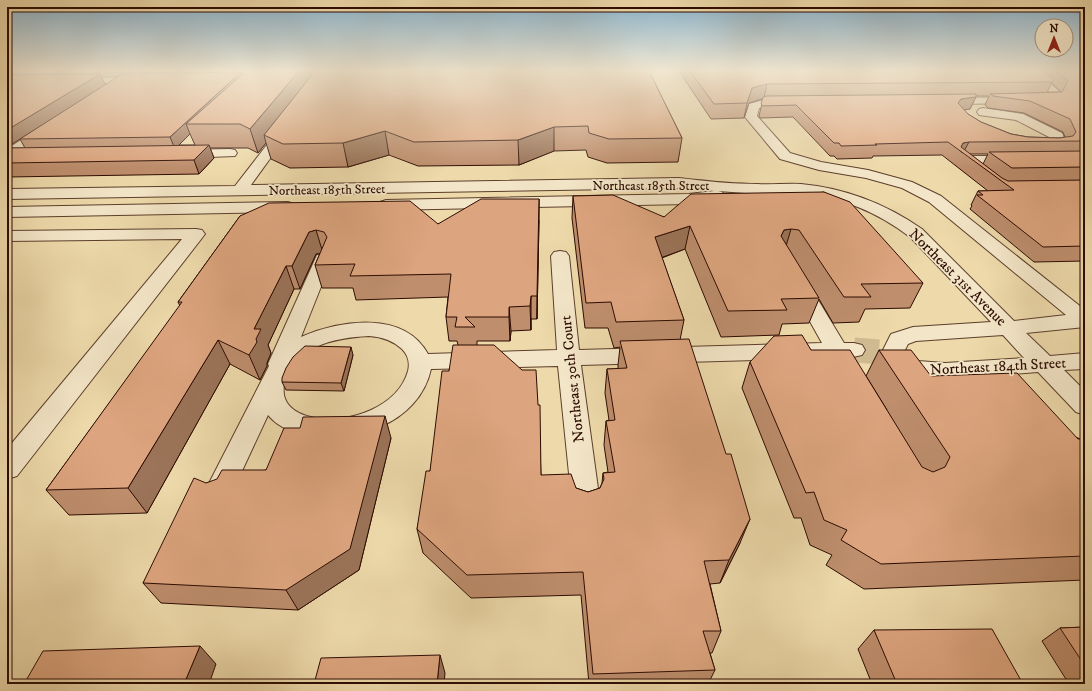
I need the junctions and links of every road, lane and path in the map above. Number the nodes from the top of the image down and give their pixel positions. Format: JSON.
{"nodes":[{"id":1,"x":763,"y":103,"type":"edge"},
{"id":2,"x":944,"y":103,"type":"edge"},
{"id":3,"x":1013,"y":103,"type":"edge"},
{"id":4,"x":968,"y":107,"type":"junction"},
{"id":5,"x":292,"y":118,"type":"edge"},
{"id":6,"x":59,"y":122,"type":"edge"},
{"id":7,"x":190,"y":143,"type":"dead end"},
{"id":8,"x":1021,"y":144,"type":"edge"},
{"id":9,"x":230,"y":153,"type":"edge"},
{"id":10,"x":7,"y":155,"type":"edge"},
{"id":11,"x":30,"y":156,"type":"edge"},
{"id":12,"x":1032,"y":160,"type":"edge"},
{"id":13,"x":988,"y":179,"type":"edge"},
{"id":14,"x":560,"y":185,"type":"junction"},
{"id":15,"x":758,"y":189,"type":"junction"},
{"id":16,"x":240,"y":190,"type":"junction"},
{"id":17,"x":7,"y":194,"type":"edge"},
{"id":18,"x":561,"y":202,"type":"junction"},
{"id":19,"x":371,"y":206,"type":"edge"},
{"id":20,"x":300,"y":207,"type":"edge"},
{"id":21,"x":7,"y":212,"type":"edge"},
{"id":22,"x":7,"y":236,"type":"edge"},
{"id":23,"x":560,"y":256,"type":"dead end"},
{"id":24,"x":323,"y":259,"type":"edge"},
{"id":25,"x":788,"y":266,"type":"edge"},
{"id":26,"x":1085,"y":320,"type":"edge"},
{"id":27,"x":1009,"y":328,"type":"junction"},
{"id":28,"x":845,"y":350,"type":"junction"},
{"id":29,"x":569,"y":359,"type":"junction"},
{"id":30,"x":1085,"y":361,"type":"edge"},
{"id":31,"x":420,"y":362,"type":"junction"},
{"id":32,"x":1043,"y":364,"type":"junction"},
{"id":33,"x":852,"y":376,"type":"edge"},
{"id":34,"x":274,"y":377,"type":"junction"},
{"id":35,"x":1085,"y":406,"type":"edge"},
{"id":36,"x":7,"y":468,"type":"edge"},
{"id":37,"x":219,"y":491,"type":"edge"},
{"id":38,"x":586,"y":503,"type":"edge"}],
"edges":[{"from":1,"to":26,"type":"street"},
{"from":2,"to":4,"type":"street"},
{"from":3,"to":4,"type":"street"},
{"from":4,"to":8,"type":"street"},
{"from":5,"to":16,"type":"street"},
{"from":6,"to":10,"type":"street"},
{"from":7,"to":9,"type":"street"},
{"from":10,"to":11,"type":"street"},
{"from":12,"to":13,"type":"street"},
{"from":14,"to":15,"type":"street","name":"Northeast 185th Street"},
{"from":14,"to":16,"type":"street","name":"Northeast 185th Street"},
{"from":14,"to":18,"type":"street"},
{"from":15,"to":18,"type":"street","name":"Northeast 185th Street"},
{"from":15,"to":27,"type":"street","name":"Northeast 31st Avenue"},
{"from":16,"to":17,"type":"street","name":"Northeast 185th Street"},
{"from":18,"to":19,"type":"street","name":"Northeast 185th Street"},
{"from":20,"to":21,"type":"street","name":"Northeast 185th Street"},
{"from":22,"to":36,"type":"street"},
{"from":23,"to":29,"type":"street","name":"Northeast 30th Court"},
{"from":24,"to":34,"type":"street"},
{"from":25,"to":28,"type":"street"},
{"from":26,"to":27,"type":"street","name":"Northeast 184th Street"},
{"from":27,"to":32,"type":"street","name":"Northeast 31st Avenue"},
{"from":27,"to":32,"type":"street","name":"Northeast 184th Street"},
{"from":28,"to":29,"type":"street"},
{"from":28,"to":33,"type":"street"},
{"from":29,"to":31,"type":"street"},
{"from":29,"to":38,"type":"street","name":"Northeast 30th Court"},
{"from":30,"to":32,"type":"street","name":"Northeast 184th Street"},
{"from":31,"to":34,"type":"street"},
{"from":31,"to":34,"type":"street"},
{"from":32,"to":35,"type":"street","name":"Northeast 31st Avenue"},
{"from":34,"to":37,"type":"street"}]}
